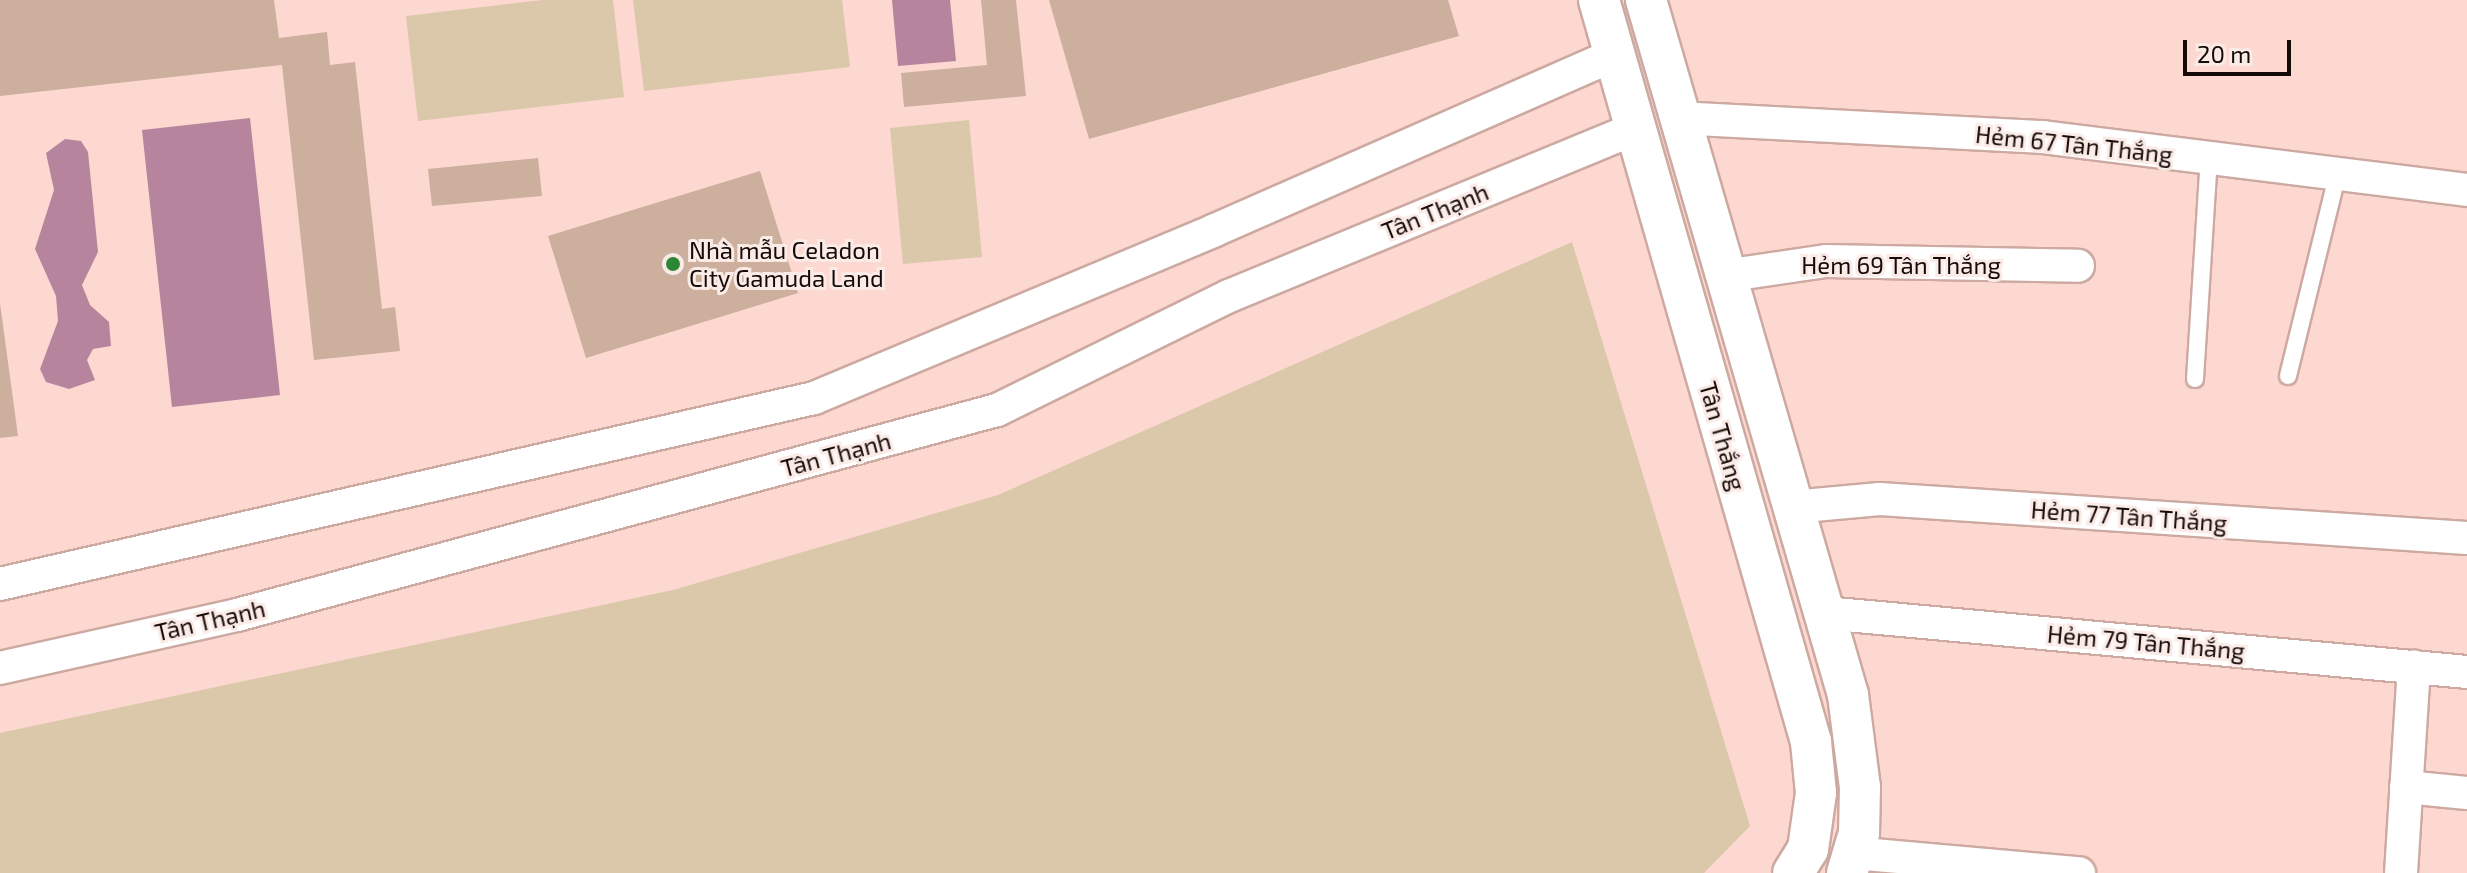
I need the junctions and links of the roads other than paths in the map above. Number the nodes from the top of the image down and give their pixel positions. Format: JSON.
{"nodes":[{"id":1,"x":1599,"y":0,"type":"edge"},
{"id":2,"x":1646,"y":0,"type":"edge"},
{"id":3,"x":1656,"y":38,"type":"junction"},
{"id":4,"x":1614,"y":55,"type":"junction"},
{"id":5,"x":1679,"y":118,"type":"junction"},
{"id":6,"x":1634,"y":129,"type":"junction"},
{"id":7,"x":2209,"y":158,"type":"junction"},
{"id":8,"x":2338,"y":173,"type":"junction"},
{"id":9,"x":2467,"y":190,"type":"edge"},
{"id":10,"x":2078,"y":266,"type":"dead end"},
{"id":11,"x":1724,"y":276,"type":"junction"},
{"id":12,"x":2288,"y":376,"type":"dead end"},
{"id":13,"x":2195,"y":379,"type":"dead end"},
{"id":14,"x":1792,"y":507,"type":"junction"},
{"id":15,"x":2467,"y":538,"type":"edge"},
{"id":16,"x":0,"y":584,"type":"edge"},
{"id":17,"x":1825,"y":613,"type":"junction"},
{"id":18,"x":1779,"y":629,"type":"junction"},
{"id":19,"x":2414,"y":666,"type":"junction"},
{"id":20,"x":0,"y":668,"type":"edge"},
{"id":21,"x":2467,"y":672,"type":"edge"},
{"id":22,"x":2406,"y":787,"type":"junction"},
{"id":23,"x":2467,"y":793,"type":"edge"},
{"id":24,"x":1800,"y":861,"type":"edge"},
{"id":25,"x":1868,"y":863,"type":"edge"},
{"id":26,"x":2079,"y":873,"type":"edge"},
{"id":27,"x":2401,"y":873,"type":"edge"}],
"edges":[{"from":1,"to":4,"type":"street","name":"Tân Thắng"},
{"from":2,"to":3,"type":"street","name":"Tân Thắng"},
{"from":3,"to":4,"type":"street"},
{"from":3,"to":5,"type":"street","name":"Tân Thắng"},
{"from":4,"to":6,"type":"street","name":"Tân Thắng"},
{"from":4,"to":16,"type":"street"},
{"from":5,"to":6,"type":"street"},
{"from":5,"to":7,"type":"street","name":"Hẻm 67 Tân Thắng"},
{"from":5,"to":11,"type":"street","name":"Tân Thắng"},
{"from":6,"to":18,"type":"street","name":"Tân Thắng"},
{"from":6,"to":20,"type":"street","name":"Tân Thạnh"},
{"from":7,"to":8,"type":"street","name":"Hẻm 67 Tân Thắng"},
{"from":7,"to":13,"type":"lane"},
{"from":8,"to":9,"type":"street","name":"Hẻm 67 Tân Thắng"},
{"from":8,"to":12,"type":"lane"},
{"from":10,"to":11,"type":"street","name":"Hẻm 69 Tân Thắng"},
{"from":11,"to":14,"type":"street","name":"Tân Thắng"},
{"from":14,"to":15,"type":"street","name":"Hẻm 77 Tân Thắng"},
{"from":14,"to":17,"type":"street","name":"Tân Thắng"},
{"from":17,"to":18,"type":"street"},
{"from":17,"to":19,"type":"street","name":"Hẻm 79 Tân Thắng"},
{"from":17,"to":25,"type":"street","name":"Tân Thắng"},
{"from":18,"to":24,"type":"street","name":"Tân Thắng"},
{"from":19,"to":21,"type":"street","name":"Hẻm 79 Tân Thắng"},
{"from":19,"to":22,"type":"street"},
{"from":22,"to":23,"type":"street"},
{"from":22,"to":27,"type":"street"},
{"from":24,"to":25,"type":"street"},
{"from":25,"to":26,"type":"street"}]}
